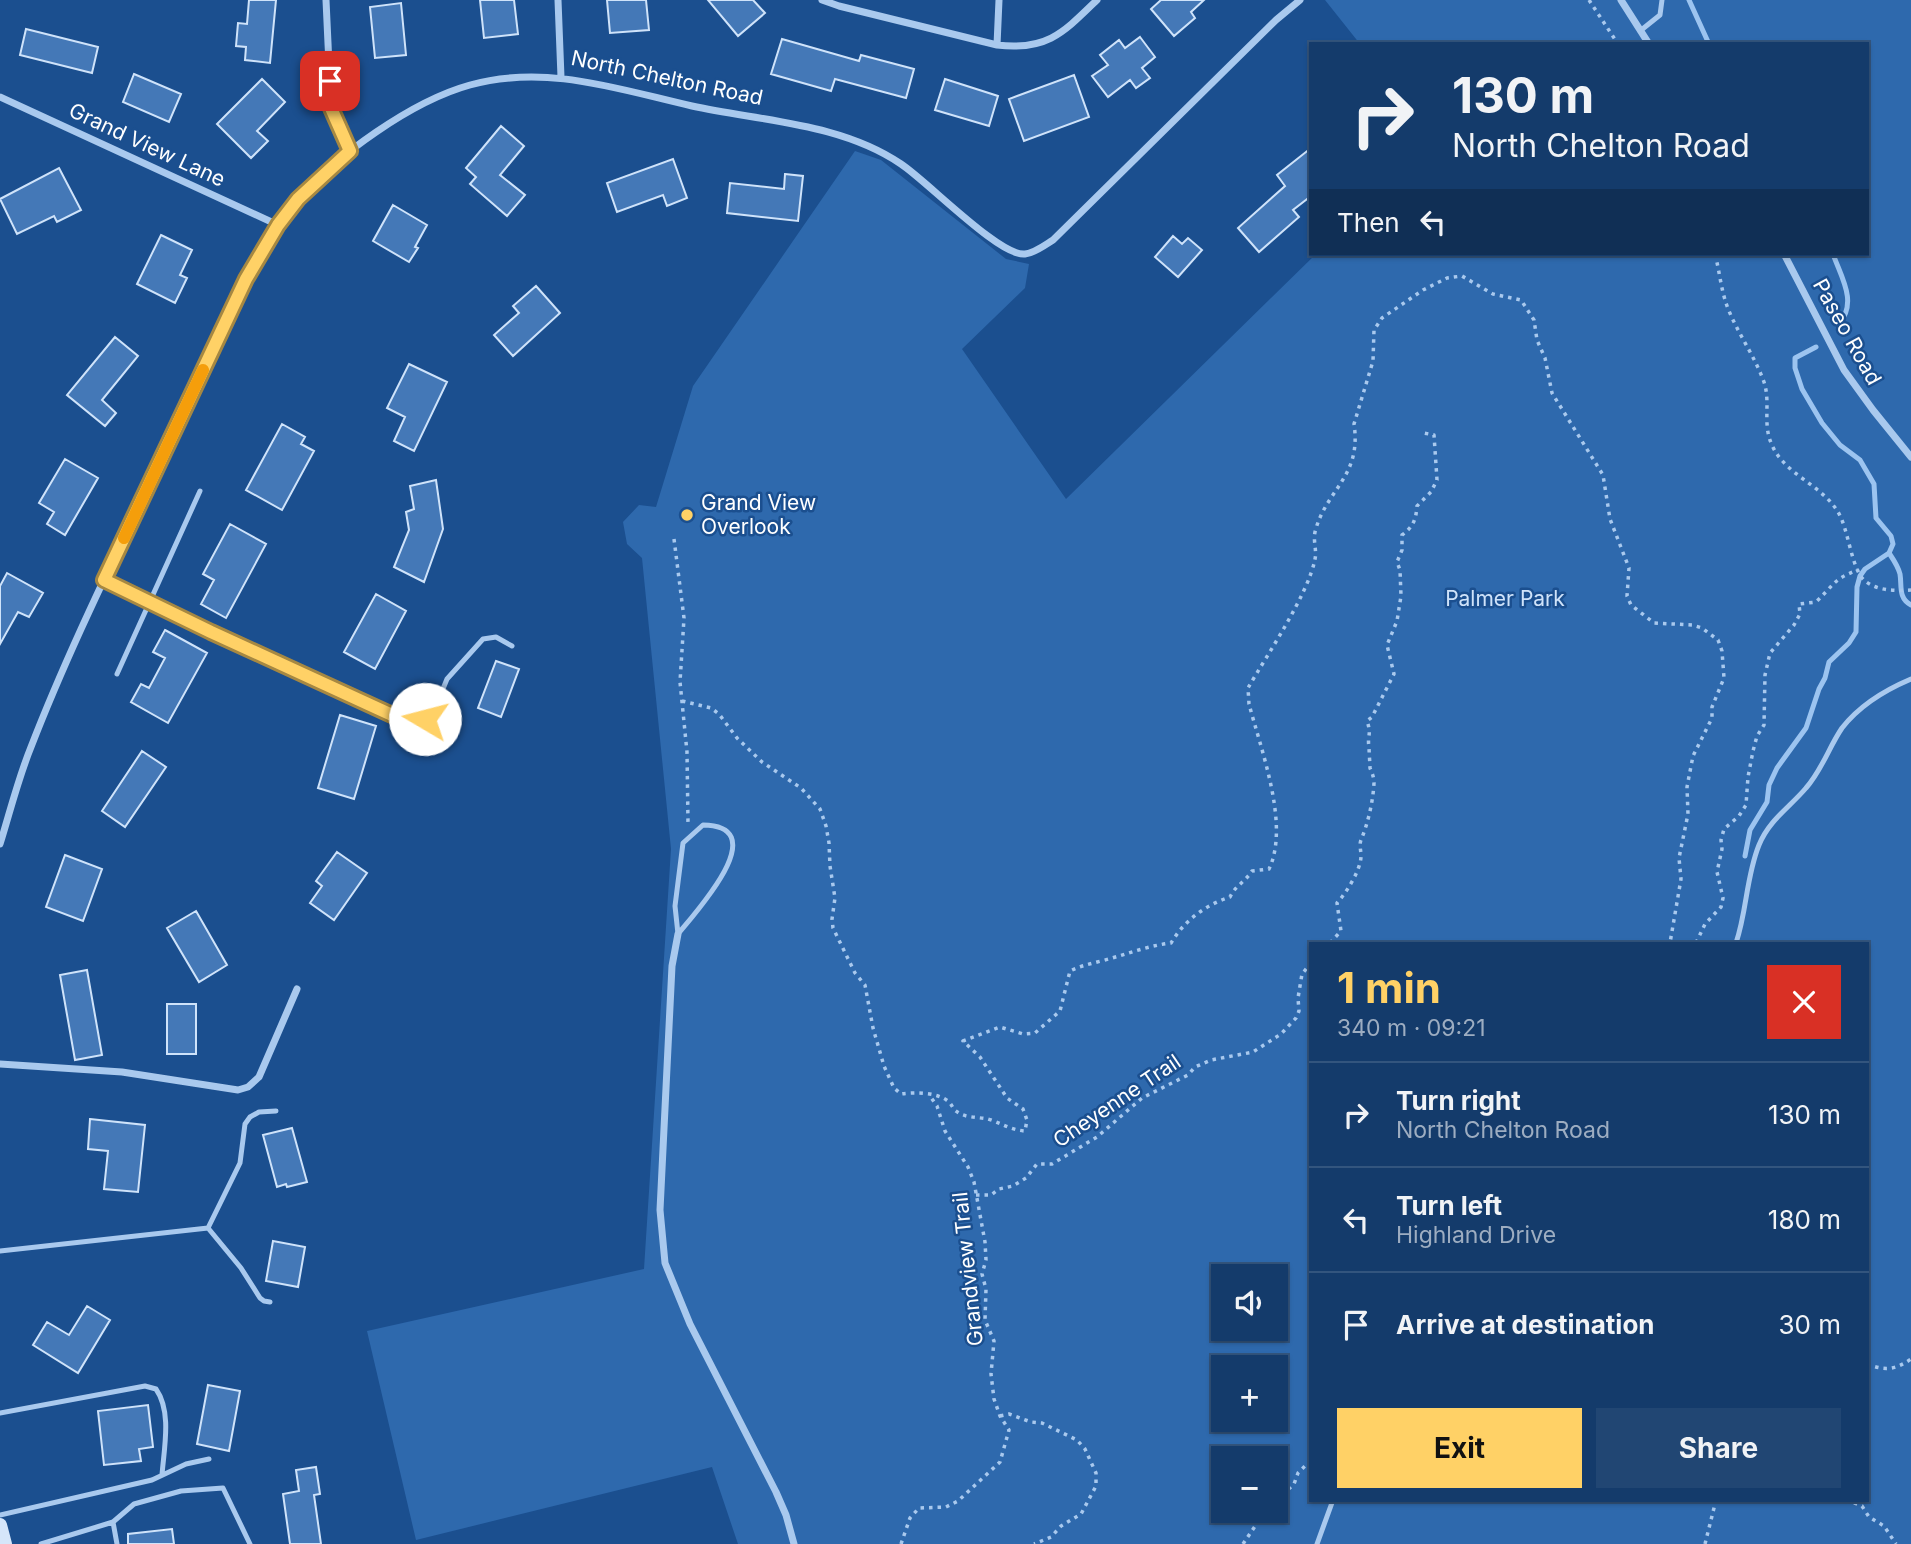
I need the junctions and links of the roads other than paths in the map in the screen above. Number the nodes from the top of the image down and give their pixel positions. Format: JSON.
{"nodes":[{"id":1,"x":326,"y":0,"type":"edge"},
{"id":2,"x":558,"y":0,"type":"edge"},
{"id":3,"x":822,"y":0,"type":"edge"},
{"id":4,"x":999,"y":0,"type":"edge"},
{"id":5,"x":1097,"y":0,"type":"edge"},
{"id":6,"x":1300,"y":0,"type":"edge"},
{"id":7,"x":1621,"y":0,"type":"edge"},
{"id":8,"x":1662,"y":0,"type":"edge"},
{"id":9,"x":1640,"y":31,"type":"junction"},
{"id":10,"x":1648,"y":42,"type":"edge"},
{"id":11,"x":997,"y":45,"type":"junction"},
{"id":12,"x":561,"y":77,"type":"junction"},
{"id":13,"x":0,"y":97,"type":"edge"},
{"id":14,"x":350,"y":151,"type":"junction"},
{"id":15,"x":278,"y":225,"type":"junction"},
{"id":16,"x":1785,"y":256,"type":"edge"},
{"id":17,"x":1911,"y":457,"type":"edge"},
{"id":18,"x":200,"y":491,"type":"dead end"},
{"id":19,"x":104,"y":580,"type":"junction"},
{"id":20,"x":150,"y":603,"type":"junction"},
{"id":21,"x":512,"y":646,"type":"dead end"},
{"id":22,"x":117,"y":674,"type":"dead end"},
{"id":23,"x":1911,"y":679,"type":"edge"},
{"id":24,"x":0,"y":844,"type":"edge"},
{"id":25,"x":678,"y":934,"type":"junction"},
{"id":26,"x":1736,"y":942,"type":"edge"},
{"id":27,"x":297,"y":989,"type":"dead end"},
{"id":28,"x":0,"y":1064,"type":"edge"},
{"id":29,"x":276,"y":1111,"type":"dead end"},
{"id":30,"x":208,"y":1228,"type":"junction"},
{"id":31,"x":0,"y":1251,"type":"edge"},
{"id":32,"x":270,"y":1302,"type":"dead end"},
{"id":33,"x":0,"y":1413,"type":"edge"},
{"id":34,"x":209,"y":1459,"type":"dead end"},
{"id":35,"x":162,"y":1475,"type":"junction"},
{"id":36,"x":1332,"y":1502,"type":"edge"},
{"id":37,"x":0,"y":1515,"type":"edge"},
{"id":38,"x":113,"y":1522,"type":"junction"},
{"id":39,"x":0,"y":1525,"type":"edge"},
{"id":40,"x":5,"y":1544,"type":"edge"},
{"id":41,"x":41,"y":1544,"type":"edge"},
{"id":42,"x":117,"y":1544,"type":"edge"},
{"id":43,"x":250,"y":1544,"type":"edge"},
{"id":44,"x":794,"y":1544,"type":"edge"},
{"id":45,"x":1317,"y":1544,"type":"edge"}],
"edges":[{"from":1,"to":14,"type":"street"},
{"from":2,"to":12,"type":"street"},
{"from":3,"to":11,"type":"street"},
{"from":4,"to":11,"type":"street"},
{"from":5,"to":11,"type":"street"},
{"from":6,"to":12,"type":"street","name":"North Chelton Road"},
{"from":7,"to":9,"type":"street"},
{"from":8,"to":9,"type":"lane"},
{"from":9,"to":10,"type":"street"},
{"from":12,"to":14,"type":"street","name":"North Chelton Road"},
{"from":13,"to":15,"type":"street","name":"Grand View Lane"},
{"from":14,"to":15,"type":"street","name":"North Chelton Road"},
{"from":15,"to":19,"type":"street","name":"North Chelton Road"},
{"from":16,"to":17,"type":"street","name":"Paseo Road"},
{"from":18,"to":20,"type":"lane"},
{"from":19,"to":20,"type":"lane"},
{"from":19,"to":24,"type":"street","name":"North Chelton Road"},
{"from":20,"to":21,"type":"lane"},
{"from":20,"to":22,"type":"lane"},
{"from":23,"to":26,"type":"lane"},
{"from":25,"to":25,"type":"lane"},
{"from":25,"to":44,"type":"street"},
{"from":27,"to":28,"type":"street"},
{"from":29,"to":30,"type":"lane"},
{"from":30,"to":31,"type":"lane"},
{"from":30,"to":32,"type":"lane"},
{"from":33,"to":35,"type":"lane"},
{"from":34,"to":35,"type":"lane"},
{"from":35,"to":37,"type":"lane"},
{"from":36,"to":45,"type":"lane"},
{"from":38,"to":41,"type":"lane"},
{"from":38,"to":42,"type":"lane"},
{"from":38,"to":43,"type":"lane"},
{"from":39,"to":40,"type":"street"}]}
